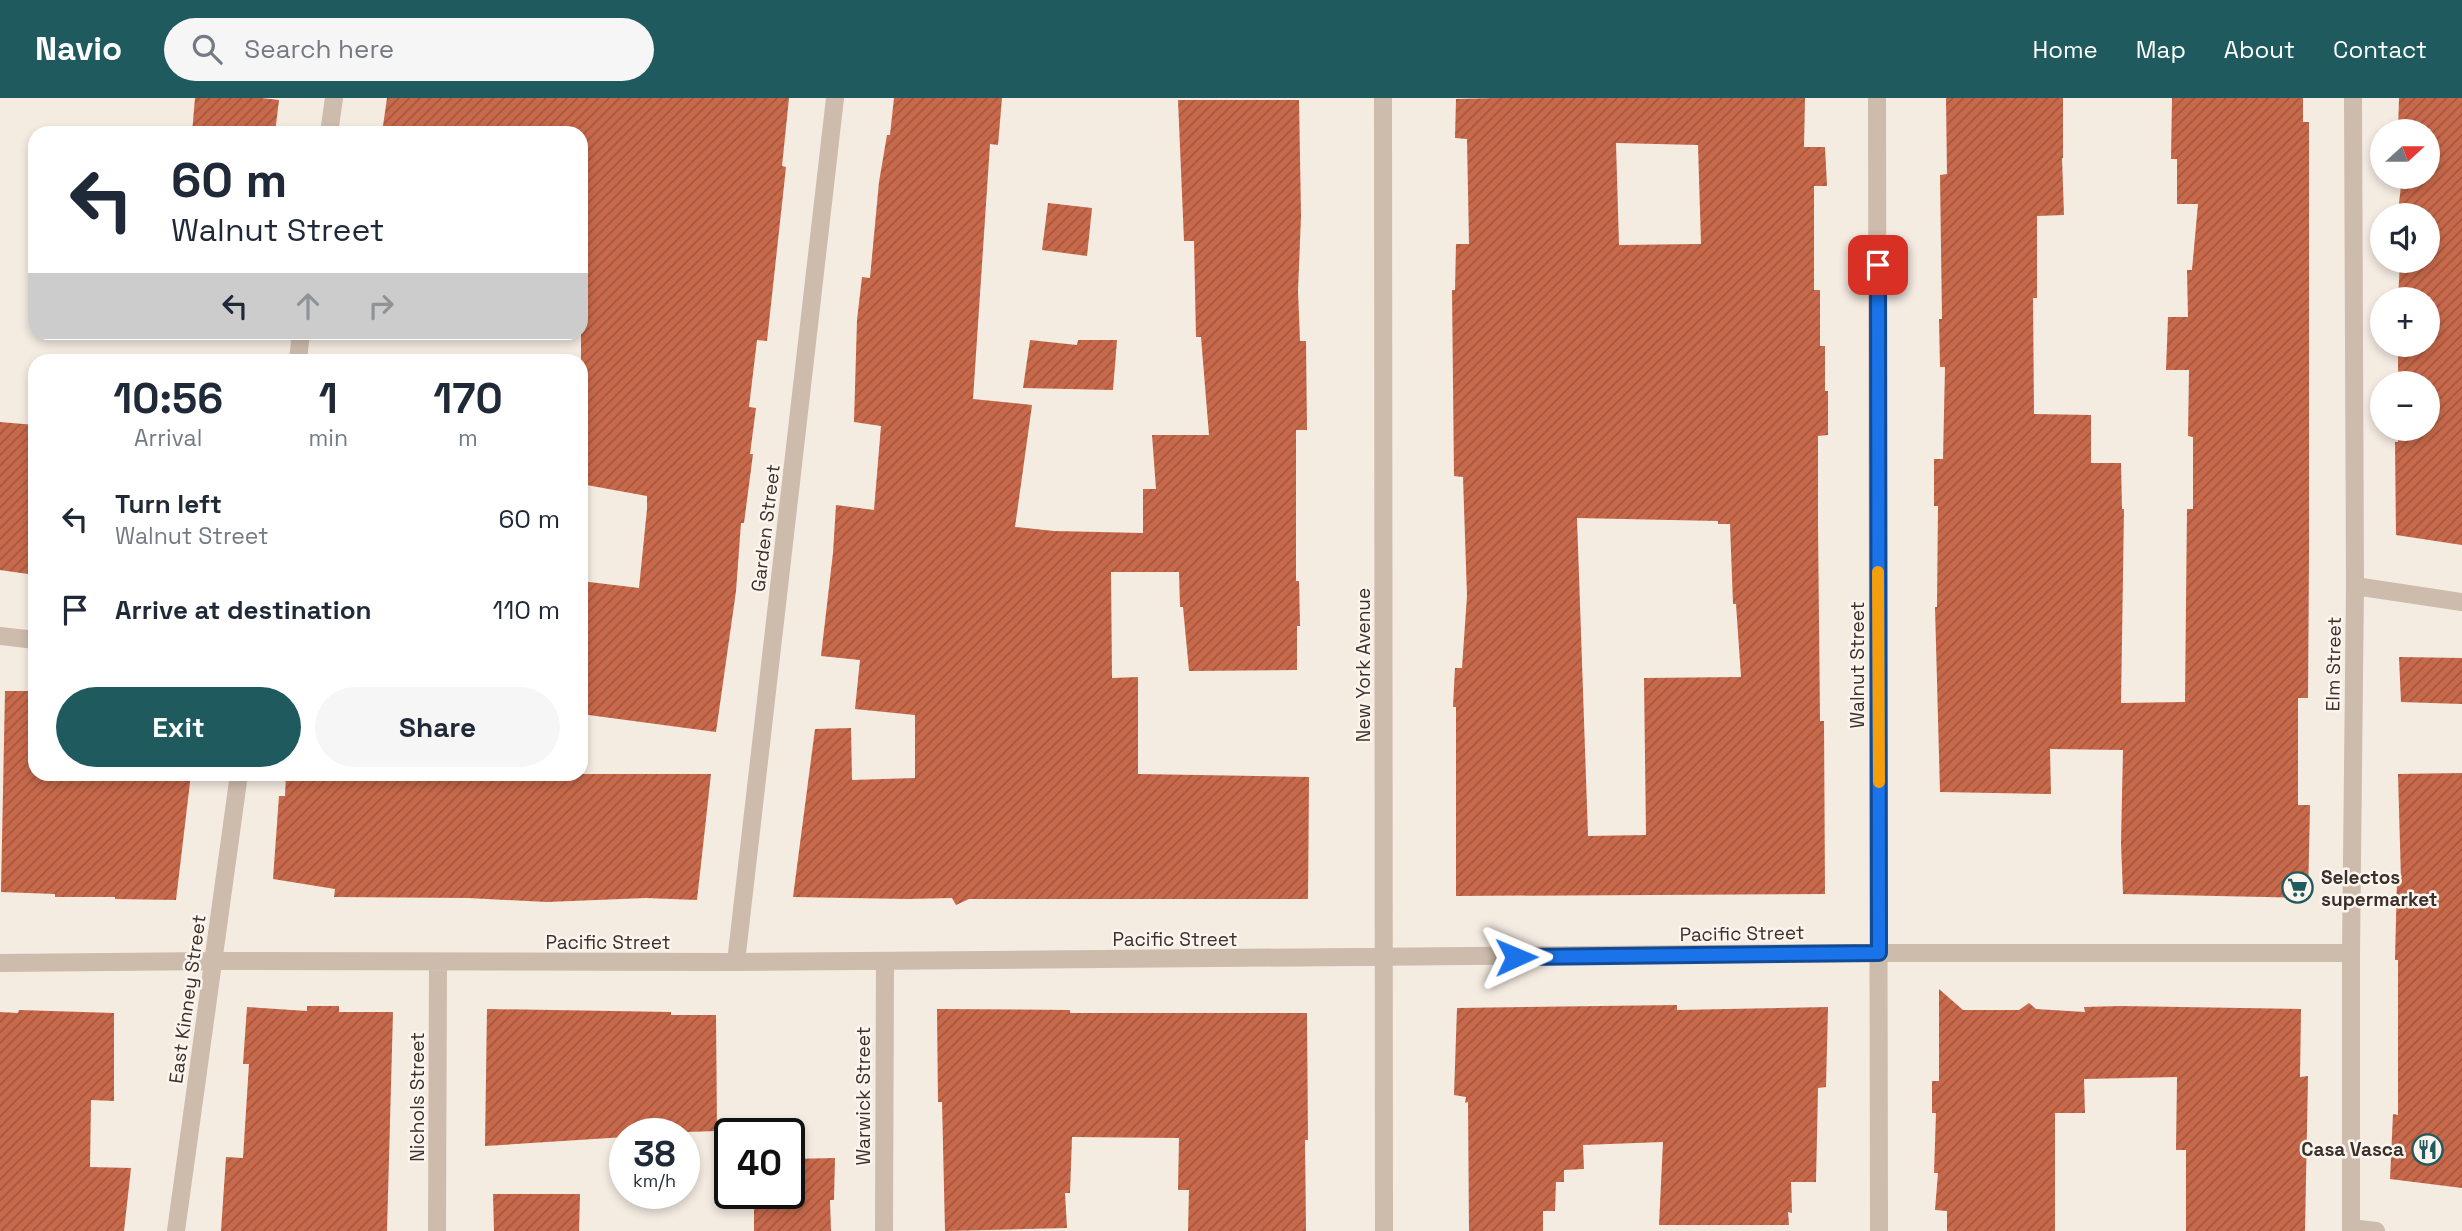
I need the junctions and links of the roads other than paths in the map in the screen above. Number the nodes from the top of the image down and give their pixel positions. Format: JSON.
{"nodes":[{"id":1,"x":334,"y":98,"type":"edge"},
{"id":2,"x":835,"y":98,"type":"edge"},
{"id":3,"x":1383,"y":98,"type":"edge"},
{"id":4,"x":1877,"y":98,"type":"edge"},
{"id":5,"x":2353,"y":98,"type":"edge"},
{"id":6,"x":330,"y":126,"type":"edge"},
{"id":7,"x":2355,"y":586,"type":"junction"},
{"id":8,"x":2462,"y":603,"type":"edge"},
{"id":9,"x":0,"y":636,"type":"edge"},
{"id":10,"x":28,"y":639,"type":"edge"},
{"id":11,"x":238,"y":781,"type":"edge"},
{"id":12,"x":1879,"y":953,"type":"junction"},
{"id":13,"x":2351,"y":953,"type":"junction"},
{"id":14,"x":1384,"y":958,"type":"junction"},
{"id":15,"x":213,"y":961,"type":"junction"},
{"id":16,"x":885,"y":961,"type":"junction"},
{"id":17,"x":736,"y":962,"type":"junction"},
{"id":18,"x":0,"y":963,"type":"edge"},
{"id":19,"x":438,"y":963,"type":"junction"},
{"id":20,"x":2351,"y":1229,"type":"edge"},
{"id":21,"x":176,"y":1231,"type":"edge"},
{"id":22,"x":437,"y":1231,"type":"edge"},
{"id":23,"x":884,"y":1231,"type":"edge"},
{"id":24,"x":1384,"y":1231,"type":"edge"},
{"id":25,"x":1879,"y":1231,"type":"edge"},
{"id":26,"x":2376,"y":1231,"type":"edge"}],
"edges":[{"from":1,"to":6,"type":"street"},
{"from":2,"to":17,"type":"street","name":"Garden Street"},
{"from":3,"to":14,"type":"street","name":"New York Avenue"},
{"from":4,"to":12,"type":"street","name":"Walnut Street"},
{"from":5,"to":7,"type":"street","name":"Elm Street"},
{"from":7,"to":8,"type":"street"},
{"from":7,"to":13,"type":"street","name":"Elm Street"},
{"from":9,"to":10,"type":"street"},
{"from":11,"to":15,"type":"street","name":"East Kinney Street"},
{"from":12,"to":13,"type":"street","name":"Pacific Street"},
{"from":12,"to":14,"type":"street","name":"Pacific Street"},
{"from":12,"to":25,"type":"street","name":"Walnut Street"},
{"from":13,"to":20,"type":"street","name":"Elm Street"},
{"from":14,"to":16,"type":"street","name":"Pacific Street"},
{"from":14,"to":24,"type":"street","name":"New York Avenue"},
{"from":15,"to":18,"type":"street","name":"Pacific Street"},
{"from":15,"to":19,"type":"street","name":"Pacific Street"},
{"from":15,"to":21,"type":"street","name":"East Kinney Street"},
{"from":16,"to":17,"type":"street","name":"Pacific Street"},
{"from":16,"to":23,"type":"street","name":"Warwick Street"},
{"from":17,"to":19,"type":"street","name":"Pacific Street"},
{"from":19,"to":22,"type":"street","name":"Nichols Street"},
{"from":20,"to":26,"type":"street"}]}
